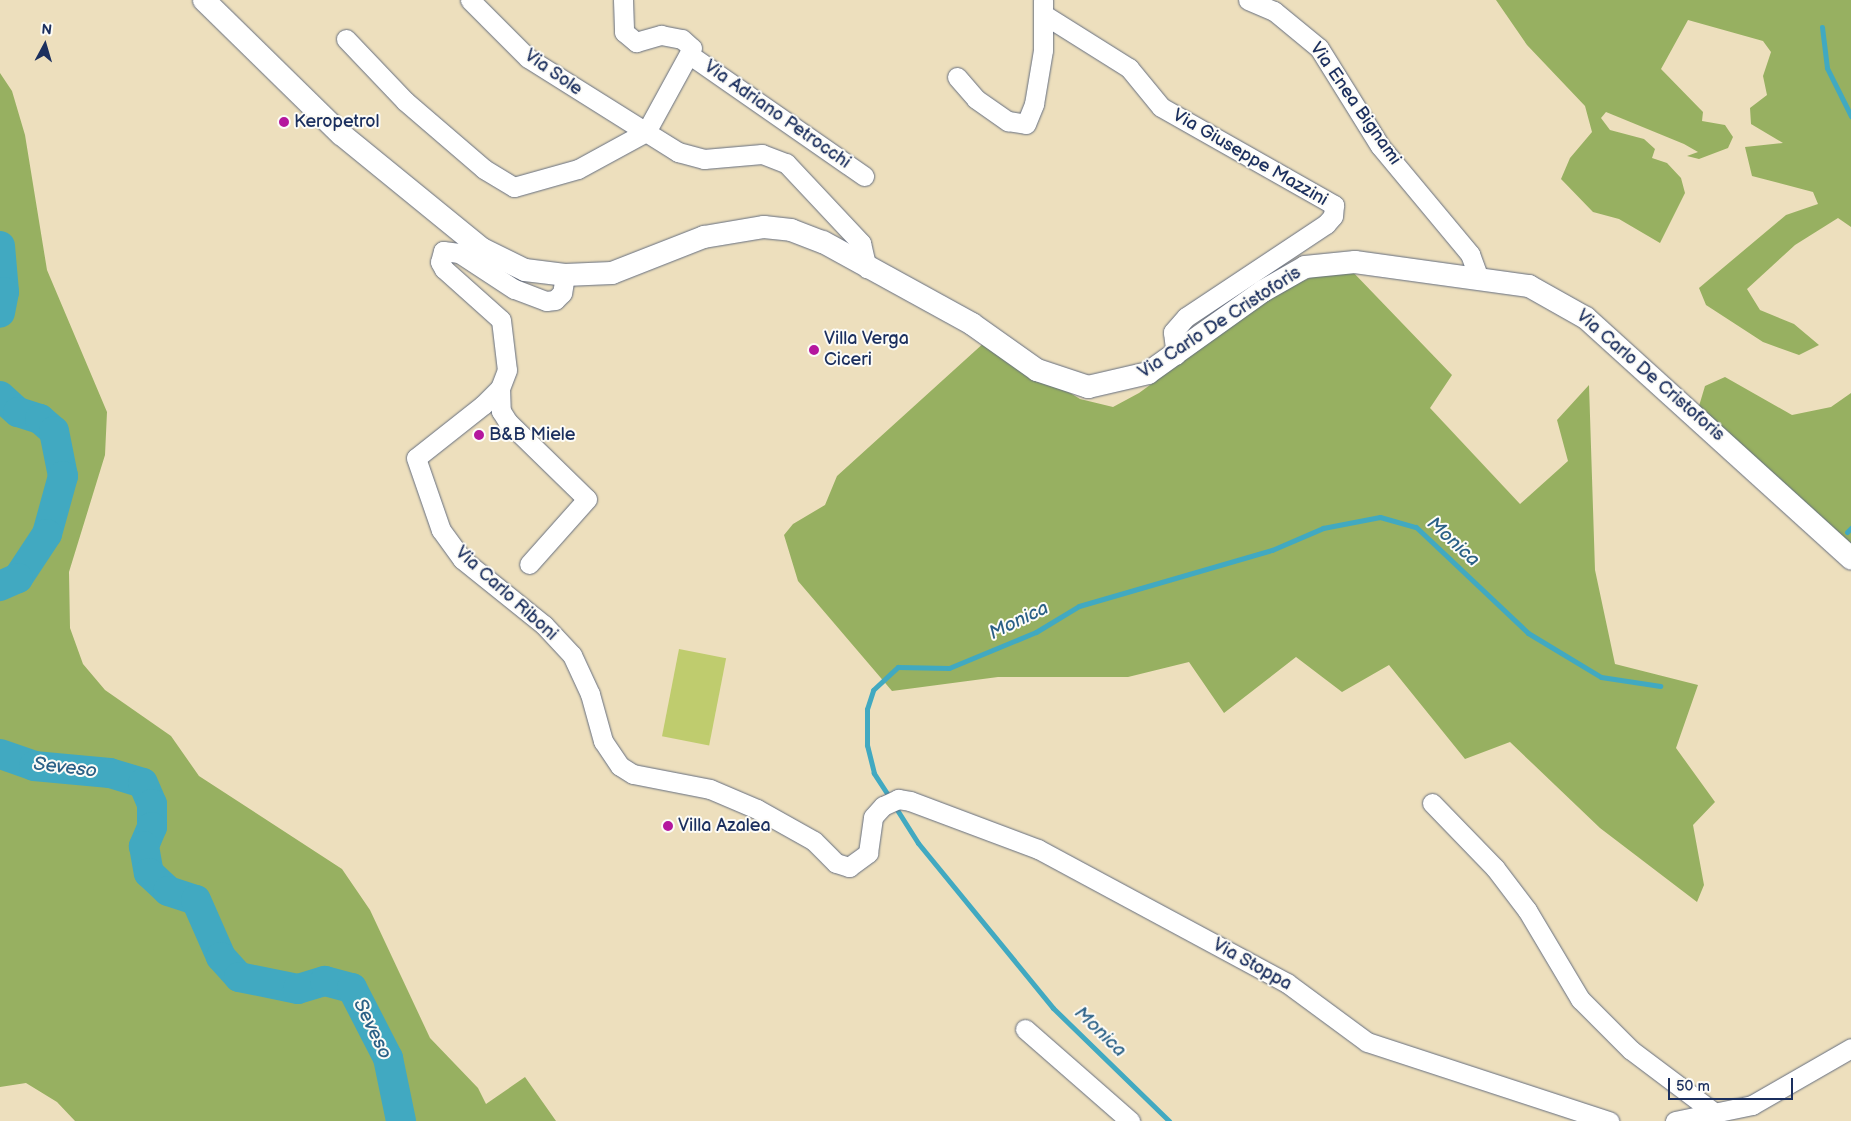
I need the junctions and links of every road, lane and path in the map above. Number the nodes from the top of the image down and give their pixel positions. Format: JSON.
{"nodes":[{"id":1,"x":204,"y":0,"type":"edge"},
{"id":2,"x":470,"y":0,"type":"edge"},
{"id":3,"x":623,"y":0,"type":"edge"},
{"id":4,"x":1248,"y":0,"type":"edge"},
{"id":5,"x":1043,"y":7,"type":"edge"},
{"id":6,"x":346,"y":39,"type":"dead end"},
{"id":7,"x":690,"y":55,"type":"junction"},
{"id":8,"x":957,"y":77,"type":"dead end"},
{"id":9,"x":646,"y":132,"type":"junction"},
{"id":10,"x":864,"y":176,"type":"dead end"},
{"id":11,"x":867,"y":268,"type":"junction"},
{"id":12,"x":565,"y":275,"type":"junction"},
{"id":13,"x":1478,"y":276,"type":"junction"},
{"id":14,"x":1176,"y":355,"type":"junction"},
{"id":15,"x":500,"y":388,"type":"junction"},
{"id":16,"x":1851,"y":558,"type":"edge"},
{"id":17,"x":529,"y":564,"type":"dead end"},
{"id":18,"x":890,"y":803,"type":"joint"},
{"id":19,"x":1432,"y":803,"type":"dead end"},
{"id":20,"x":1025,"y":1029,"type":"dead end"},
{"id":21,"x":1851,"y":1048,"type":"edge"},
{"id":22,"x":1715,"y":1113,"type":"junction"},
{"id":23,"x":1130,"y":1121,"type":"edge"},
{"id":24,"x":1609,"y":1121,"type":"edge"},
{"id":25,"x":1675,"y":1121,"type":"edge"}],
"edges":[{"from":1,"to":12,"type":"main road","name":"Via Carlo De Cristoforis"},
{"from":2,"to":9,"type":"street","name":"Via Sole"},
{"from":3,"to":7,"type":"street","name":"Via Adriano Petrocchi"},
{"from":4,"to":13,"type":"street","name":"Via Enea Bignami"},
{"from":5,"to":8,"type":"street"},
{"from":5,"to":14,"type":"street","name":"Via Giuseppe Mazzini"},
{"from":6,"to":9,"type":"street"},
{"from":7,"to":9,"type":"street"},
{"from":7,"to":10,"type":"street","name":"Via Adriano Petrocchi"},
{"from":9,"to":11,"type":"street","name":"Via Sole"},
{"from":11,"to":12,"type":"main road","name":"Via Carlo De Cristoforis"},
{"from":11,"to":14,"type":"main road","name":"Via Carlo De Cristoforis"},
{"from":12,"to":15,"type":"street"},
{"from":13,"to":14,"type":"main road","name":"Via Carlo De Cristoforis"},
{"from":13,"to":16,"type":"main road","name":"Via Carlo De Cristoforis"},
{"from":15,"to":17,"type":"street"},
{"from":15,"to":18,"type":"street","name":"Via Carlo Riboni"},
{"from":18,"to":24,"type":"street","name":"Via Stoppa"},
{"from":19,"to":22,"type":"street"},
{"from":20,"to":23,"type":"street"},
{"from":21,"to":22,"type":"street"},
{"from":22,"to":25,"type":"street"}]}
